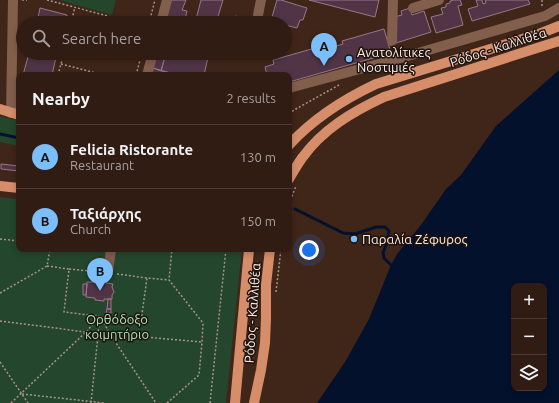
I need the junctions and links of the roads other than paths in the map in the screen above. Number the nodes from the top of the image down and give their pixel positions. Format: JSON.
{"nodes":[{"id":1,"x":13,"y":0,"type":"edge"},
{"id":2,"x":167,"y":0,"type":"edge"},
{"id":3,"x":262,"y":0,"type":"edge"},
{"id":4,"x":393,"y":0,"type":"edge"},
{"id":5,"x":439,"y":0,"type":"edge"},
{"id":6,"x":413,"y":8,"type":"dead end"},
{"id":7,"x":559,"y":8,"type":"edge"},
{"id":8,"x":258,"y":15,"type":"dead end"},
{"id":9,"x":163,"y":16,"type":"edge"},
{"id":10,"x":559,"y":26,"type":"edge"},
{"id":11,"x":392,"y":41,"type":"dead end"},
{"id":12,"x":559,"y":41,"type":"edge"},
{"id":13,"x":151,"y":60,"type":"edge"},
{"id":14,"x":148,"y":72,"type":"edge"},
{"id":15,"x":292,"y":87,"type":"edge"},
{"id":16,"x":0,"y":109,"type":"edge"},
{"id":17,"x":15,"y":114,"type":"edge"},
{"id":18,"x":292,"y":142,"type":"edge"},
{"id":19,"x":292,"y":182,"type":"edge"},
{"id":20,"x":0,"y":186,"type":"edge"},
{"id":21,"x":16,"y":188,"type":"edge"},
{"id":22,"x":111,"y":252,"type":"edge"},
{"id":23,"x":249,"y":252,"type":"edge"},
{"id":24,"x":270,"y":252,"type":"edge"},
{"id":25,"x":108,"y":273,"type":"road end"},
{"id":26,"x":235,"y":403,"type":"edge"},
{"id":27,"x":254,"y":403,"type":"edge"}],
"edges":[{"from":1,"to":17,"type":"street"},
{"from":2,"to":9,"type":"street"},
{"from":3,"to":8,"type":"street"},
{"from":4,"to":11,"type":"street"},
{"from":5,"to":6,"type":"street"},
{"from":7,"to":15,"type":"street"},
{"from":10,"to":18,"type":"main road","name":"Ρόδος - Καλλιθέα"},
{"from":12,"to":19,"type":"main road","name":"Ρόδος - Καλλιθέα"},
{"from":13,"to":14,"type":"street"},
{"from":16,"to":17,"type":"main road"},
{"from":20,"to":21,"type":"main road"},
{"from":22,"to":25,"type":"street"},
{"from":23,"to":26,"type":"main road","name":"Ρόδος - Καλλιθέα"},
{"from":24,"to":27,"type":"main road","name":"Ρόδος - Καλλιθέα"}]}
